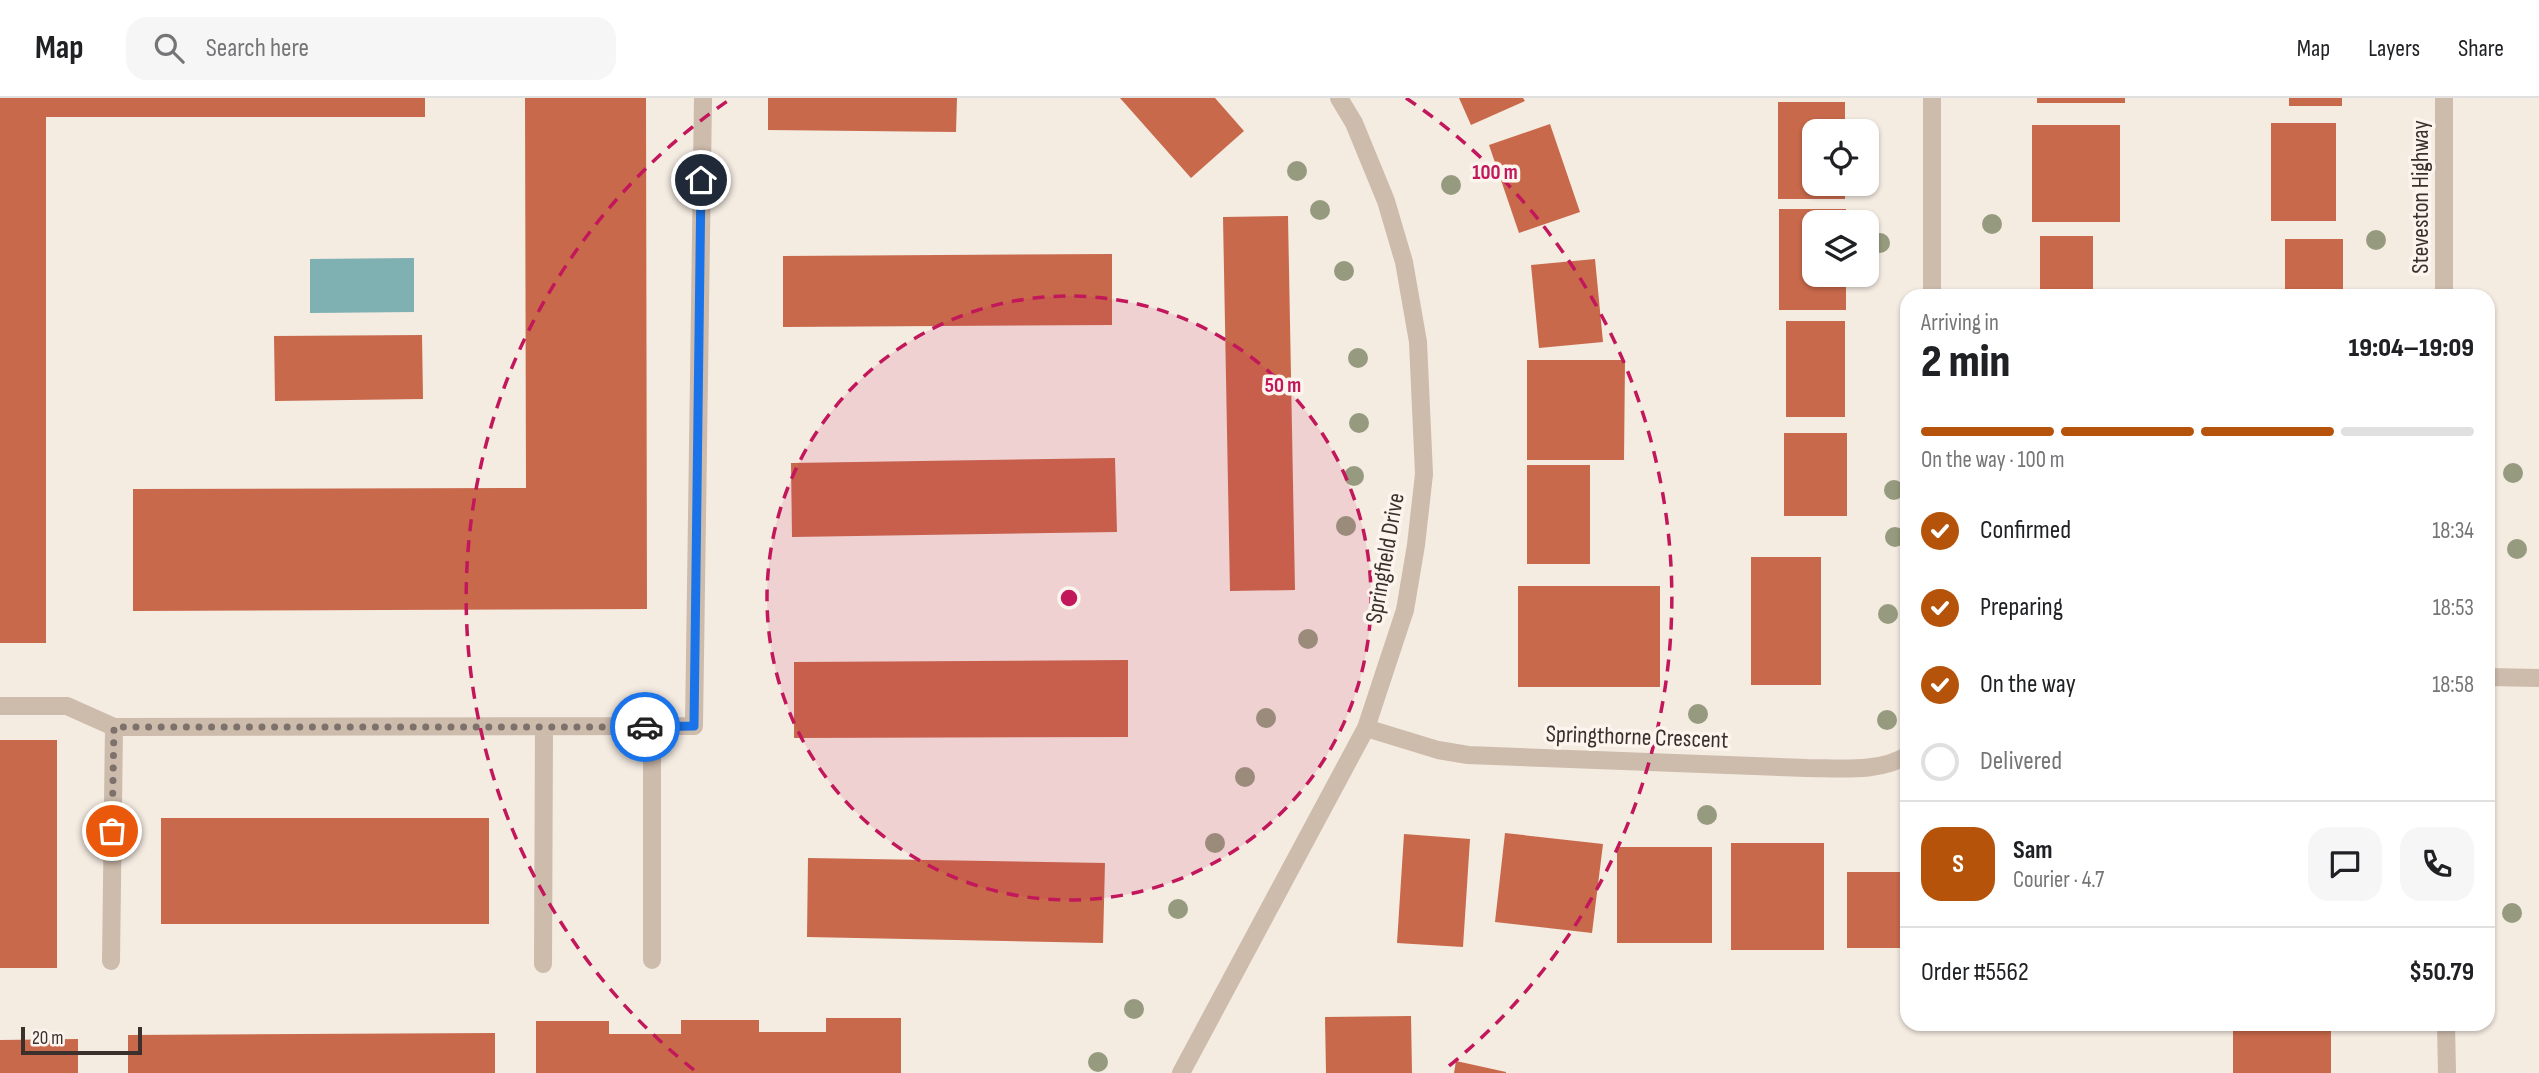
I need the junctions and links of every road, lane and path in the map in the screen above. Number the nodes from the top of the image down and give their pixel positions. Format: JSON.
{"nodes":[{"id":1,"x":703,"y":98,"type":"edge"},
{"id":2,"x":1339,"y":98,"type":"edge"},
{"id":3,"x":1932,"y":98,"type":"edge"},
{"id":4,"x":2444,"y":98,"type":"edge"},
{"id":5,"x":1932,"y":289,"type":"edge"},
{"id":6,"x":2444,"y":289,"type":"edge"},
{"id":7,"x":2495,"y":677,"type":"edge"},
{"id":8,"x":2539,"y":678,"type":"edge"},
{"id":9,"x":0,"y":706,"type":"edge"},
{"id":10,"x":114,"y":727,"type":"junction"},
{"id":11,"x":544,"y":727,"type":"junction"},
{"id":12,"x":652,"y":727,"type":"junction"},
{"id":13,"x":1366,"y":728,"type":"junction"},
{"id":14,"x":1900,"y":760,"type":"edge"},
{"id":15,"x":652,"y":960,"type":"dead end"},
{"id":16,"x":111,"y":961,"type":"dead end"},
{"id":17,"x":543,"y":964,"type":"dead end"},
{"id":18,"x":2446,"y":1031,"type":"edge"},
{"id":19,"x":1181,"y":1073,"type":"edge"},
{"id":20,"x":2446,"y":1073,"type":"edge"}],
"edges":[{"from":1,"to":12,"type":"street"},
{"from":2,"to":13,"type":"street","name":"Springfield Drive"},
{"from":3,"to":5,"type":"street"},
{"from":4,"to":6,"type":"street","name":"Steveston Highway"},
{"from":7,"to":8,"type":"street"},
{"from":9,"to":10,"type":"street"},
{"from":10,"to":11,"type":"street"},
{"from":10,"to":16,"type":"street"},
{"from":11,"to":12,"type":"street"},
{"from":11,"to":17,"type":"street"},
{"from":12,"to":15,"type":"street"},
{"from":13,"to":14,"type":"street","name":"Springthorne Crescent"},
{"from":13,"to":19,"type":"street","name":"Springfield Drive"},
{"from":18,"to":20,"type":"street"}]}
